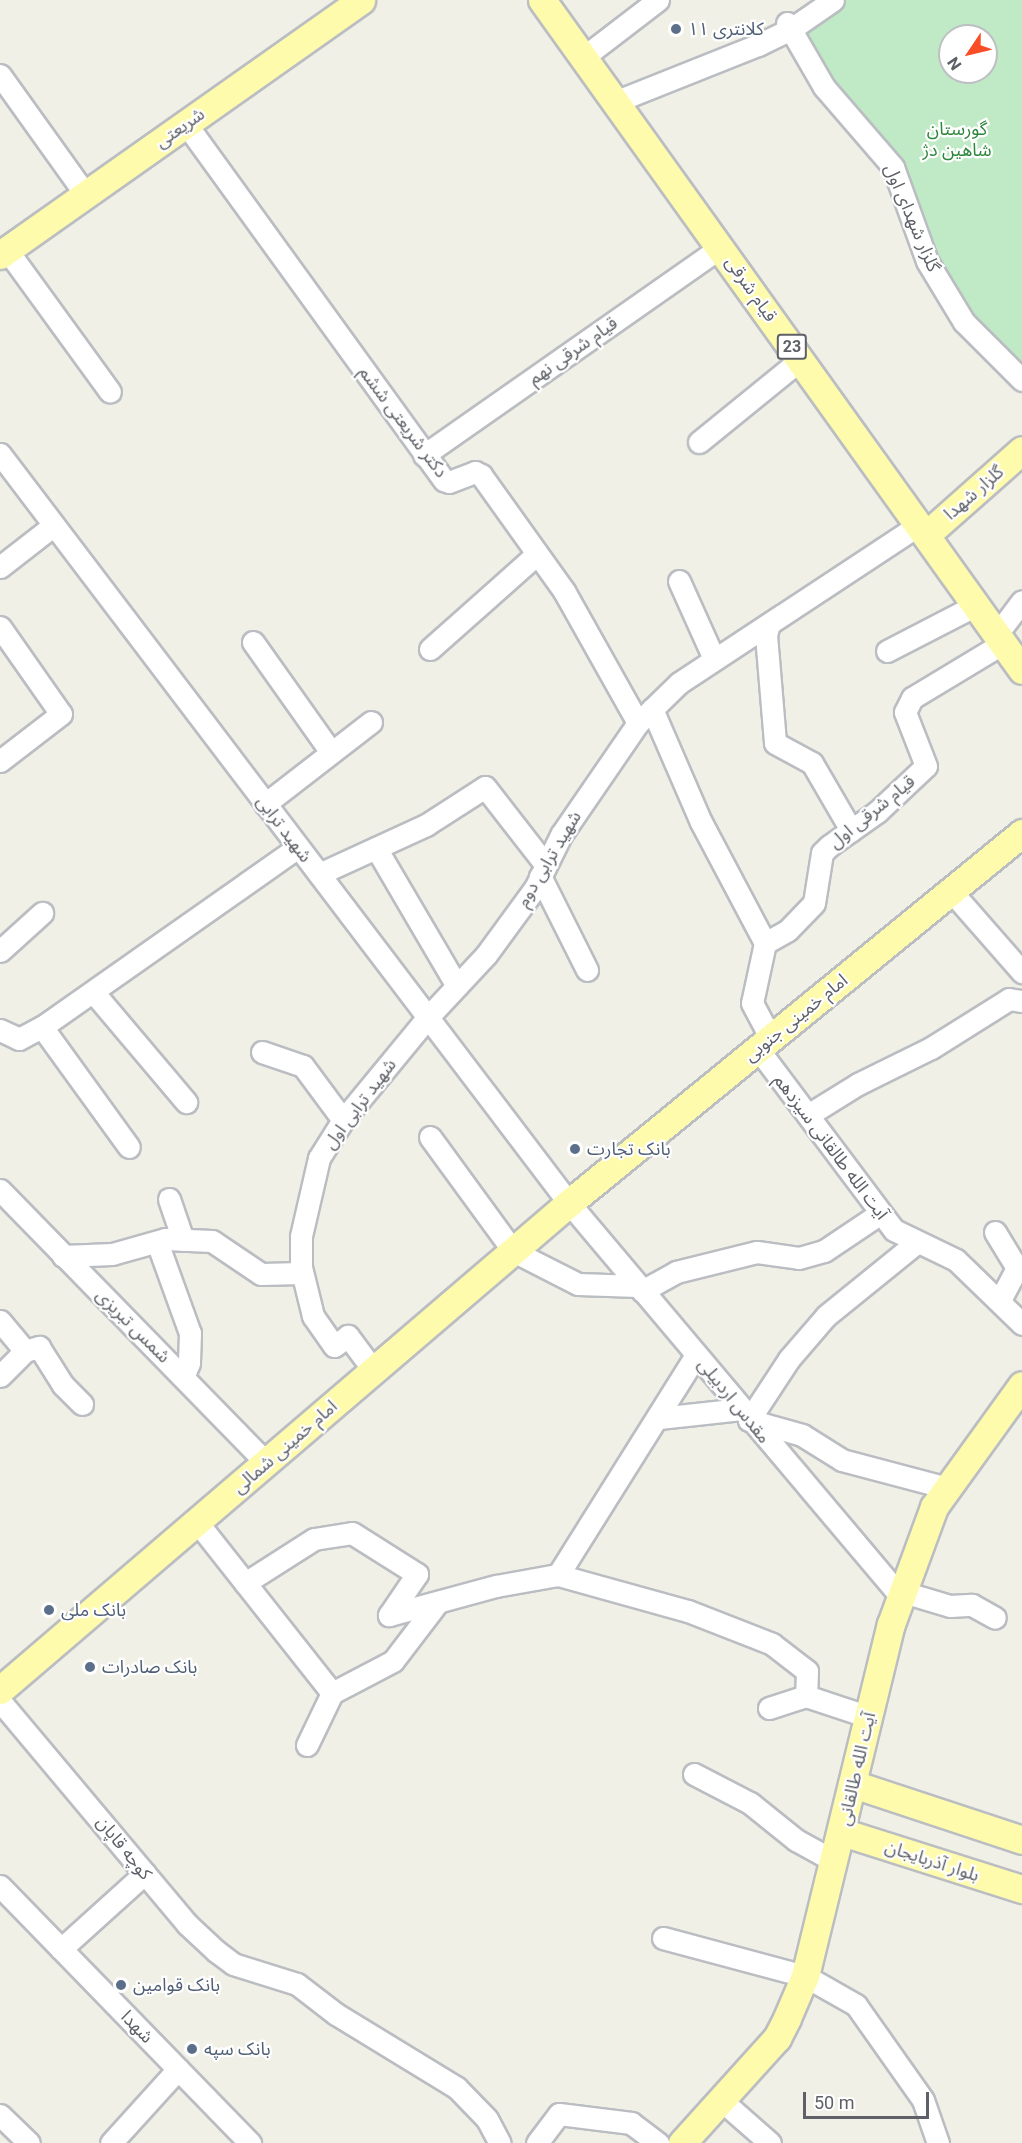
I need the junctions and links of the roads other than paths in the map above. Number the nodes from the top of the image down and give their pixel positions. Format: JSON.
{"nodes":[{"id":1,"x":361,"y":0,"type":"edge"},
{"id":2,"x":542,"y":0,"type":"edge"},
{"id":3,"x":658,"y":0,"type":"edge"},
{"id":4,"x":833,"y":0,"type":"edge"},
{"id":5,"x":562,"y":13,"type":"edge"},
{"id":6,"x":789,"y":26,"type":"junction"},
{"id":7,"x":585,"y":56,"type":"junction"},
{"id":8,"x":0,"y":75,"type":"edge"},
{"id":9,"x":617,"y":101,"type":"junction"},
{"id":10,"x":186,"y":124,"type":"junction"},
{"id":11,"x":86,"y":195,"type":"junction"},
{"id":12,"x":721,"y":247,"type":"junction"},
{"id":13,"x":4,"y":253,"type":"edge"},
{"id":14,"x":801,"y":359,"type":"junction"},
{"id":15,"x":1022,"y":380,"type":"edge"},
{"id":16,"x":110,"y":392,"type":"dead end"},
{"id":17,"x":699,"y":442,"type":"dead end"},
{"id":18,"x":1022,"y":450,"type":"edge"},
{"id":19,"x":0,"y":454,"type":"edge"},
{"id":20,"x":424,"y":455,"type":"junction"},
{"id":21,"x":54,"y":525,"type":"junction"},
{"id":22,"x":922,"y":530,"type":"junction"},
{"id":23,"x":536,"y":555,"type":"junction"},
{"id":24,"x":0,"y":567,"type":"edge"},
{"id":25,"x":679,"y":581,"type":"dead end"},
{"id":26,"x":1022,"y":601,"type":"edge"},
{"id":27,"x":976,"y":604,"type":"junction"},
{"id":28,"x":769,"y":624,"type":"junction"},
{"id":29,"x":0,"y":627,"type":"edge"},
{"id":30,"x":1000,"y":639,"type":"junction"},
{"id":31,"x":253,"y":642,"type":"dead end"},
{"id":32,"x":430,"y":649,"type":"dead end"},
{"id":33,"x":887,"y":651,"type":"dead end"},
{"id":34,"x":714,"y":659,"type":"junction"},
{"id":35,"x":1022,"y":670,"type":"edge"},
{"id":36,"x":645,"y":716,"type":"junction"},
{"id":37,"x":371,"y":722,"type":"dead end"},
{"id":38,"x":332,"y":752,"type":"junction"},
{"id":39,"x":0,"y":761,"type":"edge"},
{"id":40,"x":265,"y":804,"type":"junction"},
{"id":41,"x":851,"y":830,"type":"junction"},
{"id":42,"x":1022,"y":833,"type":"edge"},
{"id":43,"x":298,"y":847,"type":"junction"},
{"id":44,"x":375,"y":848,"type":"junction"},
{"id":45,"x":543,"y":870,"type":"junction"},
{"id":46,"x":319,"y":874,"type":"junction"},
{"id":47,"x":951,"y":891,"type":"junction"},
{"id":48,"x":42,"y":913,"type":"dead end"},
{"id":49,"x":765,"y":943,"type":"junction"},
{"id":50,"x":0,"y":951,"type":"edge"},
{"id":51,"x":587,"y":970,"type":"dead end"},
{"id":52,"x":1022,"y":972,"type":"edge"},
{"id":53,"x":457,"y":986,"type":"junction"},
{"id":54,"x":94,"y":993,"type":"junction"},
{"id":55,"x":1022,"y":1001,"type":"edge"},
{"id":56,"x":428,"y":1017,"type":"junction"},
{"id":57,"x":42,"y":1027,"type":"junction"},
{"id":58,"x":0,"y":1030,"type":"edge"},
{"id":59,"x":765,"y":1044,"type":"junction"},
{"id":60,"x":262,"y":1052,"type":"dead end"},
{"id":61,"x":186,"y":1102,"type":"dead end"},
{"id":62,"x":808,"y":1115,"type":"junction"},
{"id":63,"x":343,"y":1120,"type":"junction"},
{"id":64,"x":430,"y":1137,"type":"dead end"},
{"id":65,"x":129,"y":1147,"type":"dead end"},
{"id":66,"x":0,"y":1190,"type":"edge"},
{"id":67,"x":169,"y":1199,"type":"dead end"},
{"id":68,"x":569,"y":1203,"type":"junction"},
{"id":69,"x":879,"y":1214,"type":"junction"},
{"id":70,"x":995,"y":1232,"type":"dead end"},
{"id":71,"x":183,"y":1240,"type":"junction"},
{"id":72,"x":157,"y":1242,"type":"junction"},
{"id":73,"x":916,"y":1243,"type":"junction"},
{"id":74,"x":513,"y":1251,"type":"junction"},
{"id":75,"x":63,"y":1256,"type":"junction"},
{"id":76,"x":302,"y":1273,"type":"junction"},
{"id":77,"x":640,"y":1288,"type":"junction"},
{"id":78,"x":1000,"y":1300,"type":"junction"},
{"id":79,"x":0,"y":1321,"type":"edge"},
{"id":80,"x":1022,"y":1324,"type":"edge"},
{"id":81,"x":25,"y":1351,"type":"junction"},
{"id":82,"x":696,"y":1354,"type":"junction"},
{"id":83,"x":374,"y":1371,"type":"junction"},
{"id":84,"x":0,"y":1376,"type":"edge"},
{"id":85,"x":183,"y":1377,"type":"junction"},
{"id":86,"x":1022,"y":1385,"type":"edge"},
{"id":87,"x":82,"y":1404,"type":"dead end"},
{"id":88,"x":746,"y":1414,"type":"junction"},
{"id":89,"x":660,"y":1418,"type":"junction"},
{"id":90,"x":266,"y":1462,"type":"junction"},
{"id":91,"x":948,"y":1488,"type":"junction"},
{"id":92,"x":197,"y":1522,"type":"junction"},
{"id":93,"x":558,"y":1575,"type":"junction"},
{"id":94,"x":245,"y":1583,"type":"junction"},
{"id":95,"x":902,"y":1595,"type":"junction"},
{"id":96,"x":438,"y":1602,"type":"junction"},
{"id":97,"x":995,"y":1618,"type":"dead end"},
{"id":98,"x":0,"y":1690,"type":"edge"},
{"id":99,"x":332,"y":1693,"type":"junction"},
{"id":100,"x":806,"y":1696,"type":"junction"},
{"id":101,"x":0,"y":1701,"type":"edge"},
{"id":102,"x":769,"y":1708,"type":"dead end"},
{"id":103,"x":869,"y":1716,"type":"junction"},
{"id":104,"x":307,"y":1745,"type":"dead end"},
{"id":105,"x":694,"y":1774,"type":"dead end"},
{"id":106,"x":853,"y":1784,"type":"junction"},
{"id":107,"x":842,"y":1832,"type":"junction"},
{"id":108,"x":1022,"y":1840,"type":"edge"},
{"id":109,"x":834,"y":1861,"type":"junction"},
{"id":110,"x":145,"y":1874,"type":"junction"},
{"id":111,"x":0,"y":1886,"type":"edge"},
{"id":112,"x":1022,"y":1890,"type":"edge"},
{"id":113,"x":663,"y":1938,"type":"dead end"},
{"id":114,"x":61,"y":1949,"type":"junction"},
{"id":115,"x":805,"y":1976,"type":"junction"},
{"id":116,"x":178,"y":2070,"type":"junction"},
{"id":117,"x":721,"y":2100,"type":"junction"},
{"id":118,"x":0,"y":2115,"type":"edge"},
{"id":119,"x":28,"y":2143,"type":"edge"},
{"id":120,"x":111,"y":2143,"type":"edge"},
{"id":121,"x":250,"y":2143,"type":"edge"},
{"id":122,"x":500,"y":2143,"type":"edge"},
{"id":123,"x":537,"y":2143,"type":"edge"},
{"id":124,"x":658,"y":2143,"type":"edge"},
{"id":125,"x":682,"y":2143,"type":"edge"},
{"id":126,"x":770,"y":2143,"type":"edge"},
{"id":127,"x":938,"y":2143,"type":"edge"}],
"edges":[{"from":1,"to":10,"type":"main road","name":"شریعتی"},
{"from":2,"to":5,"type":"main road","name":"قیام شرقی"},
{"from":3,"to":7,"type":"street"},
{"from":4,"to":6,"type":"street"},
{"from":5,"to":7,"type":"main road","name":"قیام شرقی","number":"23"},
{"from":6,"to":9,"type":"street"},
{"from":6,"to":15,"type":"street","name":"گلزار شهدای اول"},
{"from":7,"to":9,"type":"main road","name":"قیام شرقی","number":"23"},
{"from":8,"to":11,"type":"street"},
{"from":9,"to":12,"type":"main road","name":"قیام شرقی","number":"23"},
{"from":10,"to":11,"type":"main road","name":"شریعتی"},
{"from":10,"to":20,"type":"street","name":"دکتر شریعتی ششم"},
{"from":11,"to":13,"type":"main road","name":"شریعتی"},
{"from":12,"to":14,"type":"main road","name":"قیام شرقی","number":"23"},
{"from":12,"to":20,"type":"street","name":"قیام شرقی نهم"},
{"from":13,"to":16,"type":"street"},
{"from":14,"to":17,"type":"street"},
{"from":14,"to":22,"type":"main road","name":"قیام شرقی","number":"23"},
{"from":18,"to":22,"type":"main road","name":"گلزار شهدا"},
{"from":19,"to":21,"type":"street","name":"شهید ترابی"},
{"from":20,"to":23,"type":"street","name":"دکتر شریعتی ششم"},
{"from":21,"to":24,"type":"street"},
{"from":21,"to":40,"type":"street","name":"شهید ترابی"},
{"from":22,"to":27,"type":"main road","name":"قیام شرقی","number":"23"},
{"from":22,"to":28,"type":"street","name":"شهید ترابی دوم"},
{"from":23,"to":32,"type":"street"},
{"from":23,"to":36,"type":"street","name":"دکتر شریعتی ششم"},
{"from":25,"to":34,"type":"street"},
{"from":26,"to":30,"type":"street"},
{"from":27,"to":30,"type":"main road","name":"قیام شرقی","number":"23"},
{"from":27,"to":33,"type":"street"},
{"from":28,"to":34,"type":"street","name":"شهید ترابی دوم"},
{"from":28,"to":41,"type":"street"},
{"from":29,"to":39,"type":"street"},
{"from":30,"to":35,"type":"main road","name":"قیام شرقی","number":"23"},
{"from":30,"to":41,"type":"street","name":"قیام شرقی اول"},
{"from":31,"to":38,"type":"street"},
{"from":34,"to":36,"type":"street","name":"شهید ترابی دوم"},
{"from":36,"to":45,"type":"street","name":"شهید ترابی دوم"},
{"from":36,"to":49,"type":"street","name":"دکتر شریعتی ششم"},
{"from":37,"to":38,"type":"street"},
{"from":38,"to":40,"type":"street"},
{"from":40,"to":43,"type":"street","name":"شهید ترابی"},
{"from":41,"to":49,"type":"street","name":"قیام شرقی اول"},
{"from":42,"to":47,"type":"main road","name":"امام خمینی جنوبی"},
{"from":43,"to":46,"type":"street","name":"شهید ترابی"},
{"from":43,"to":54,"type":"street"},
{"from":44,"to":45,"type":"street"},
{"from":44,"to":46,"type":"street"},
{"from":44,"to":53,"type":"street"},
{"from":45,"to":51,"type":"street"},
{"from":45,"to":53,"type":"street","name":"شهید ترابی دوم"},
{"from":46,"to":56,"type":"street","name":"شهید ترابی"},
{"from":47,"to":52,"type":"street"},
{"from":47,"to":59,"type":"main road","name":"امام خمینی جنوبی"},
{"from":48,"to":50,"type":"street"},
{"from":49,"to":59,"type":"street","name":"آیت الله طالقانی سیزدهم"},
{"from":53,"to":56,"type":"street","name":"شهید ترابی دوم"},
{"from":54,"to":57,"type":"street"},
{"from":54,"to":61,"type":"street"},
{"from":55,"to":62,"type":"street"},
{"from":56,"to":63,"type":"street","name":"شهید ترابی اول"},
{"from":56,"to":68,"type":"street","name":"شهید ترابی"},
{"from":57,"to":58,"type":"street"},
{"from":57,"to":65,"type":"street"},
{"from":59,"to":62,"type":"street","name":"آیت الله طالقانی سیزدهم"},
{"from":59,"to":68,"type":"main road","name":"امام خمینی جنوبی"},
{"from":60,"to":63,"type":"street"},
{"from":62,"to":69,"type":"street","name":"آیت الله طالقانی سیزدهم"},
{"from":63,"to":76,"type":"street","name":"شهید ترابی اول"},
{"from":64,"to":74,"type":"street"},
{"from":66,"to":75,"type":"street","name":"شمس تبریزی"},
{"from":67,"to":71,"type":"street"},
{"from":68,"to":74,"type":"main road","name":"امام خمینی شمالی"},
{"from":68,"to":77,"type":"street","name":"مقدس اردبیلی"},
{"from":69,"to":73,"type":"street","name":"آیت الله طالقانی سیزدهم"},
{"from":69,"to":77,"type":"street"},
{"from":70,"to":78,"type":"street"},
{"from":71,"to":72,"type":"street"},
{"from":71,"to":76,"type":"street"},
{"from":72,"to":75,"type":"street"},
{"from":72,"to":85,"type":"street"},
{"from":73,"to":78,"type":"street","name":"آیت الله طالقانی سیزدهم"},
{"from":73,"to":88,"type":"street"},
{"from":74,"to":77,"type":"street"},
{"from":74,"to":83,"type":"main road","name":"امام خمینی شمالی"},
{"from":75,"to":85,"type":"street","name":"شمس تبریزی"},
{"from":76,"to":83,"type":"street","name":"شهید ترابی اول"},
{"from":77,"to":82,"type":"street","name":"مقدس اردبیلی"},
{"from":78,"to":80,"type":"street","name":"آیت الله طالقانی سیزدهم"},
{"from":79,"to":81,"type":"street"},
{"from":81,"to":84,"type":"street"},
{"from":81,"to":87,"type":"street"},
{"from":82,"to":88,"type":"street","name":"مقدس اردبیلی"},
{"from":82,"to":89,"type":"street"},
{"from":83,"to":90,"type":"main road","name":"امام خمینی شمالی"},
{"from":85,"to":90,"type":"street","name":"شمس تبریزی"},
{"from":86,"to":91,"type":"main road","name":"آیت الله طالقانی"},
{"from":88,"to":89,"type":"street"},
{"from":88,"to":91,"type":"street"},
{"from":88,"to":95,"type":"street","name":"مقدس اردبیلی"},
{"from":89,"to":93,"type":"street"},
{"from":90,"to":92,"type":"main road","name":"امام خمینی شمالی"},
{"from":91,"to":95,"type":"main road","name":"آیت الله طالقانی"},
{"from":92,"to":94,"type":"street"},
{"from":92,"to":98,"type":"main road","name":"امام خمینی شمالی"},
{"from":93,"to":96,"type":"street"},
{"from":93,"to":100,"type":"street"},
{"from":94,"to":96,"type":"street"},
{"from":94,"to":99,"type":"street"},
{"from":95,"to":97,"type":"street"},
{"from":95,"to":103,"type":"main road","name":"آیت الله طالقانی"},
{"from":96,"to":99,"type":"street"},
{"from":99,"to":104,"type":"street"},
{"from":100,"to":102,"type":"street"},
{"from":100,"to":103,"type":"street"},
{"from":101,"to":110,"type":"street","name":"کوچه قاپان"},
{"from":103,"to":106,"type":"main road","name":"آیت الله طالقانی"},
{"from":105,"to":109,"type":"street"},
{"from":106,"to":107,"type":"main road","name":"آیت الله طالقانی"},
{"from":106,"to":108,"type":"main road"},
{"from":107,"to":109,"type":"main road","name":"آیت الله طالقانی"},
{"from":107,"to":112,"type":"main road","name":"بلوار آذربایجان"},
{"from":109,"to":115,"type":"main road","name":"آیت الله طالقانی"},
{"from":110,"to":114,"type":"street"},
{"from":110,"to":122,"type":"street","name":"کوچه قاپان"},
{"from":111,"to":114,"type":"street","name":"شهدا"},
{"from":113,"to":115,"type":"street"},
{"from":114,"to":116,"type":"street","name":"شهدا"},
{"from":115,"to":117,"type":"main road","name":"آیت الله طالقانی"},
{"from":115,"to":127,"type":"street"},
{"from":116,"to":120,"type":"street"},
{"from":116,"to":121,"type":"street","name":"شهدا"},
{"from":117,"to":125,"type":"main road","name":"آیت الله طالقانی"},
{"from":117,"to":126,"type":"street"},
{"from":118,"to":119,"type":"street"},
{"from":123,"to":124,"type":"street"}]}
